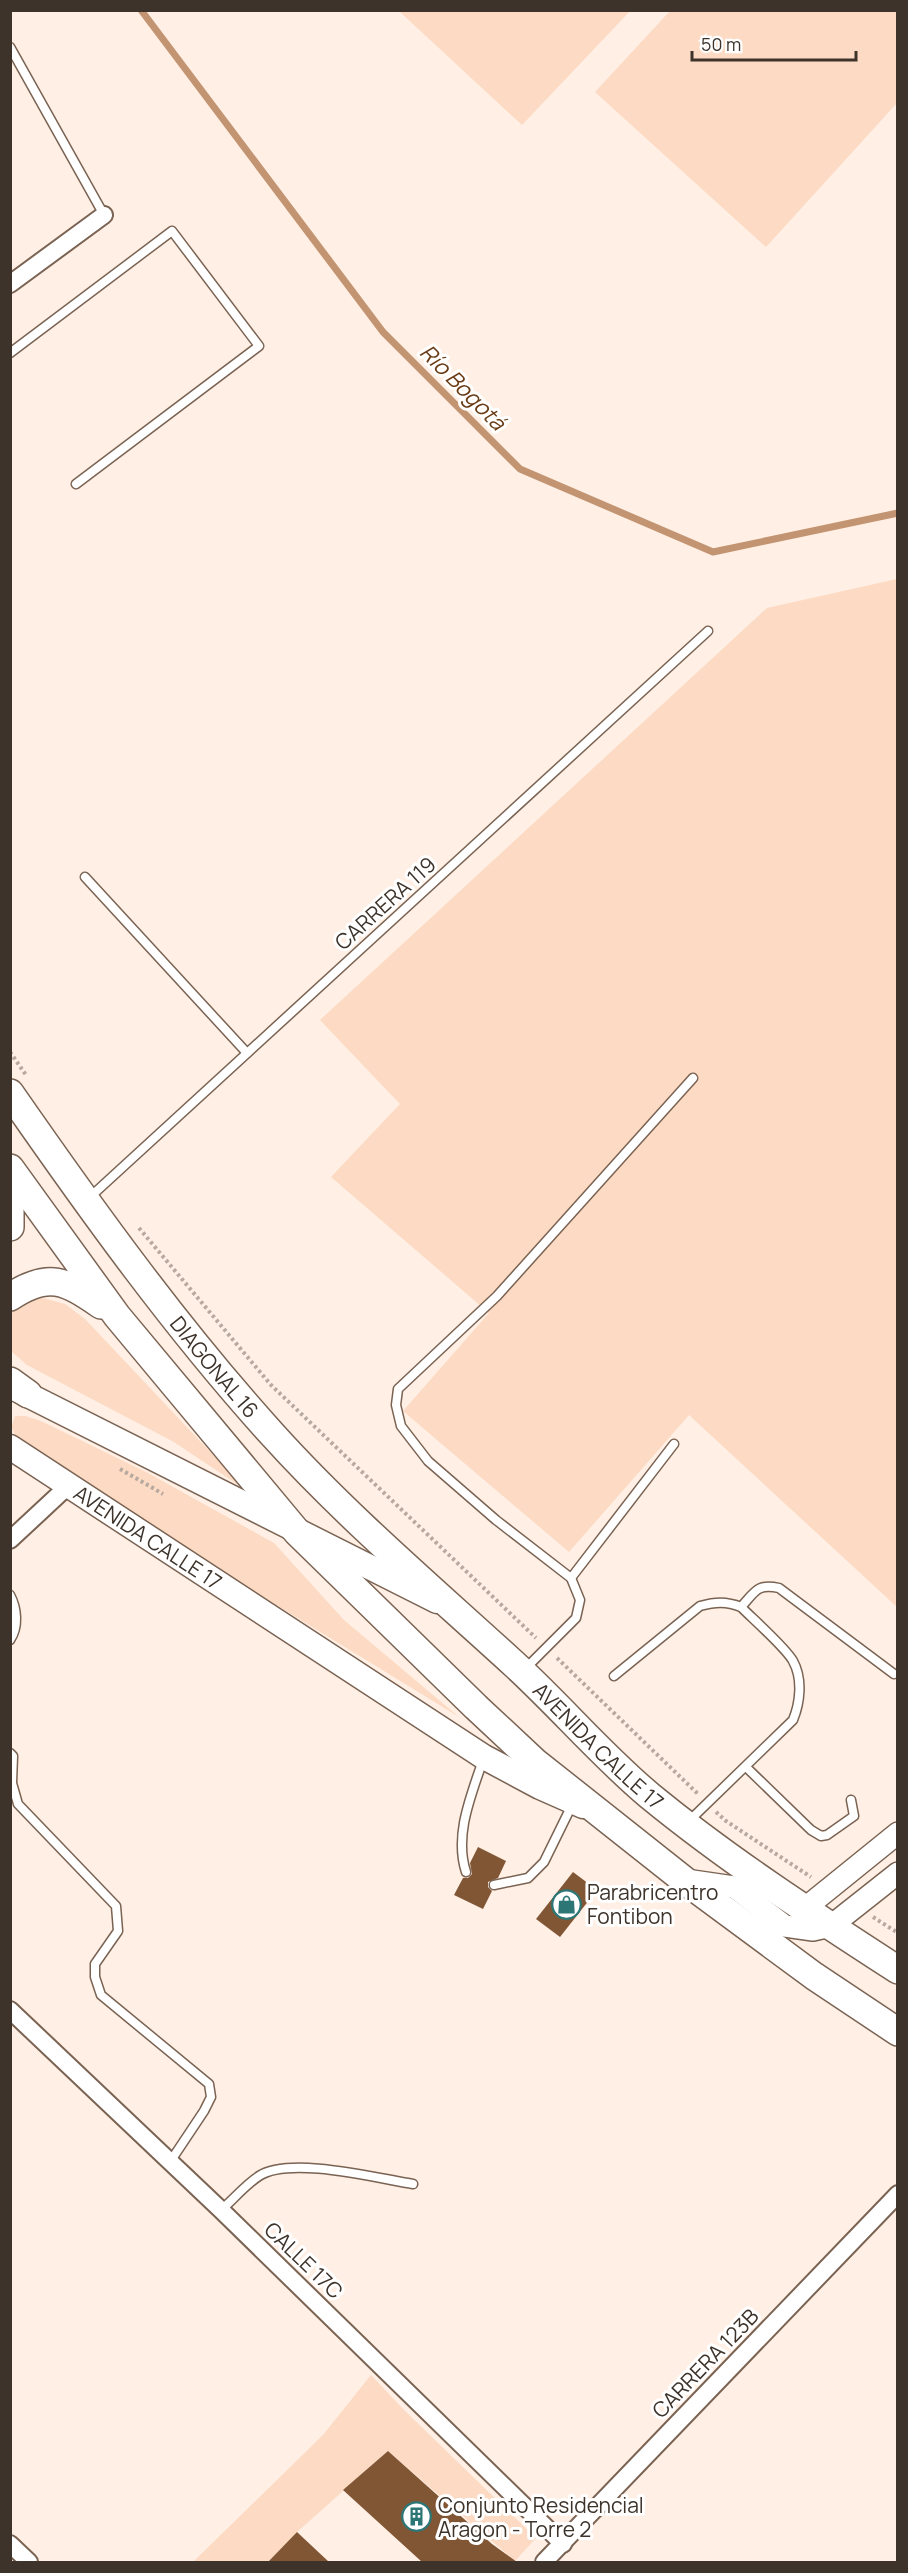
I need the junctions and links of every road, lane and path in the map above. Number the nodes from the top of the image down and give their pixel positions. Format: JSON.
{"nodes":[{"id":1,"x":10,"y":47,"type":"edge"},
{"id":2,"x":104,"y":215,"type":"joint"},
{"id":3,"x":10,"y":284,"type":"edge"},
{"id":4,"x":10,"y":353,"type":"edge"},
{"id":5,"x":76,"y":484,"type":"dead end"},
{"id":6,"x":708,"y":631,"type":"dead end"},
{"id":7,"x":85,"y":877,"type":"dead end"},
{"id":8,"x":10,"y":1052,"type":"edge"},
{"id":9,"x":248,"y":1053,"type":"junction"},
{"id":10,"x":693,"y":1078,"type":"dead end"},
{"id":11,"x":20,"y":1087,"type":"edge"},
{"id":12,"x":10,"y":1168,"type":"edge"},
{"id":13,"x":10,"y":1191,"type":"edge"},
{"id":14,"x":85,"y":1201,"type":"junction"},
{"id":15,"x":134,"y":1221,"type":"dead end"},
{"id":16,"x":10,"y":1227,"type":"edge"},
{"id":17,"x":10,"y":1297,"type":"edge"},
{"id":18,"x":117,"y":1316,"type":"junction"},
{"id":19,"x":15,"y":1391,"type":"edge"},
{"id":20,"x":674,"y":1444,"type":"dead end"},
{"id":21,"x":10,"y":1447,"type":"edge"},
{"id":22,"x":120,"y":1469,"type":"dead end"},
{"id":23,"x":68,"y":1486,"type":"junction"},
{"id":24,"x":163,"y":1494,"type":"dead end"},
{"id":25,"x":297,"y":1532,"type":"junction"},
{"id":26,"x":10,"y":1540,"type":"edge"},
{"id":27,"x":571,"y":1578,"type":"junction"},
{"id":28,"x":10,"y":1594,"type":"edge"},
{"id":29,"x":741,"y":1606,"type":"junction"},
{"id":30,"x":456,"y":1610,"type":"junction"},
{"id":31,"x":10,"y":1640,"type":"edge"},
{"id":32,"x":546,"y":1648,"type":"junction"},
{"id":33,"x":523,"y":1672,"type":"junction"},
{"id":34,"x":894,"y":1674,"type":"dead end"},
{"id":35,"x":614,"y":1676,"type":"dead end"},
{"id":36,"x":10,"y":1753,"type":"edge"},
{"id":37,"x":484,"y":1757,"type":"junction"},
{"id":38,"x":746,"y":1767,"type":"junction"},
{"id":39,"x":851,"y":1800,"type":"dead end"},
{"id":40,"x":708,"y":1804,"type":"junction"},
{"id":41,"x":584,"y":1806,"type":"junction"},
{"id":42,"x":726,"y":1821,"type":"dead end"},
{"id":43,"x":686,"y":1824,"type":"junction"},
{"id":44,"x":897,"y":1833,"type":"edge"},
{"id":45,"x":466,"y":1872,"type":"dead end"},
{"id":46,"x":897,"y":1873,"type":"edge"},
{"id":47,"x":684,"y":1880,"type":"junction"},
{"id":48,"x":494,"y":1886,"type":"dead end"},
{"id":49,"x":804,"y":1909,"type":"junction"},
{"id":50,"x":831,"y":1926,"type":"junction"},
{"id":51,"x":897,"y":1970,"type":"edge"},
{"id":52,"x":10,"y":2010,"type":"edge"},
{"id":53,"x":897,"y":2032,"type":"edge"},
{"id":54,"x":170,"y":2162,"type":"junction"},
{"id":55,"x":413,"y":2184,"type":"dead end"},
{"id":56,"x":897,"y":2193,"type":"edge"},
{"id":57,"x":221,"y":2210,"type":"junction"},
{"id":58,"x":563,"y":2544,"type":"junction"},
{"id":59,"x":11,"y":2546,"type":"edge"},
{"id":60,"x":29,"y":2562,"type":"edge"},
{"id":61,"x":544,"y":2562,"type":"edge"}],
"edges":[{"from":1,"to":2,"type":"lane"},
{"from":2,"to":3,"type":"street"},
{"from":4,"to":5,"type":"lane"},
{"from":6,"to":9,"type":"lane","name":"CARRERA 119"},
{"from":7,"to":9,"type":"lane"},
{"from":8,"to":11,"type":"path"},
{"from":9,"to":14,"type":"lane","name":"CARRERA 119"},
{"from":10,"to":27,"type":"lane"},
{"from":11,"to":14,"type":"main road","name":"DIAGONAL 16"},
{"from":12,"to":18,"type":"main road","name":"DIAGONAL 16"},
{"from":13,"to":16,"type":"main road"},
{"from":14,"to":30,"type":"main road","name":"DIAGONAL 16"},
{"from":15,"to":32,"type":"path"},
{"from":17,"to":18,"type":"main road"},
{"from":18,"to":25,"type":"main road","name":"DIAGONAL 16"},
{"from":19,"to":25,"type":"main road","name":"AVENIDA CALLE 17"},
{"from":20,"to":27,"type":"lane"},
{"from":21,"to":23,"type":"main road","name":"AVENIDA CALLE 17"},
{"from":22,"to":24,"type":"path"},
{"from":23,"to":26,"type":"street"},
{"from":23,"to":37,"type":"main road","name":"AVENIDA CALLE 17"},
{"from":25,"to":30,"type":"main road","name":"AVENIDA CALLE 17"},
{"from":25,"to":41,"type":"main road","name":"AVENIDA CALLE 17"},
{"from":27,"to":32,"type":"lane"},
{"from":28,"to":31,"type":"lane"},
{"from":29,"to":34,"type":"lane"},
{"from":29,"to":35,"type":"lane"},
{"from":29,"to":38,"type":"lane"},
{"from":30,"to":33,"type":"main road","name":"AVENIDA CALLE 17"},
{"from":32,"to":33,"type":"lane"},
{"from":32,"to":40,"type":"path"},
{"from":33,"to":43,"type":"main road","name":"AVENIDA CALLE 17"},
{"from":36,"to":54,"type":"lane"},
{"from":37,"to":41,"type":"main road","name":"AVENIDA CALLE 17"},
{"from":37,"to":45,"type":"lane"},
{"from":38,"to":39,"type":"lane"},
{"from":38,"to":40,"type":"lane"},
{"from":40,"to":42,"type":"path"},
{"from":40,"to":43,"type":"lane"},
{"from":41,"to":47,"type":"main road","name":"AVENIDA CALLE 17"},
{"from":41,"to":48,"type":"lane"},
{"from":43,"to":49,"type":"main road","name":"AVENIDA CALLE 17"},
{"from":44,"to":49,"type":"street"},
{"from":46,"to":50,"type":"street"},
{"from":47,"to":50,"type":"street"},
{"from":47,"to":53,"type":"main road","name":"AVENIDA CALLE 17"},
{"from":49,"to":50,"type":"main road","name":"AVENIDA CALLE 17"},
{"from":50,"to":51,"type":"main road","name":"AVENIDA CALLE 17"},
{"from":52,"to":54,"type":"street","name":"CALLE 17C"},
{"from":54,"to":57,"type":"street","name":"CALLE 17C"},
{"from":55,"to":57,"type":"lane"},
{"from":56,"to":58,"type":"street","name":"CARRERA 123B"},
{"from":57,"to":58,"type":"street","name":"CALLE 17C"},
{"from":58,"to":61,"type":"street","name":"CARRERA 123B"},
{"from":59,"to":60,"type":"street"}]}
